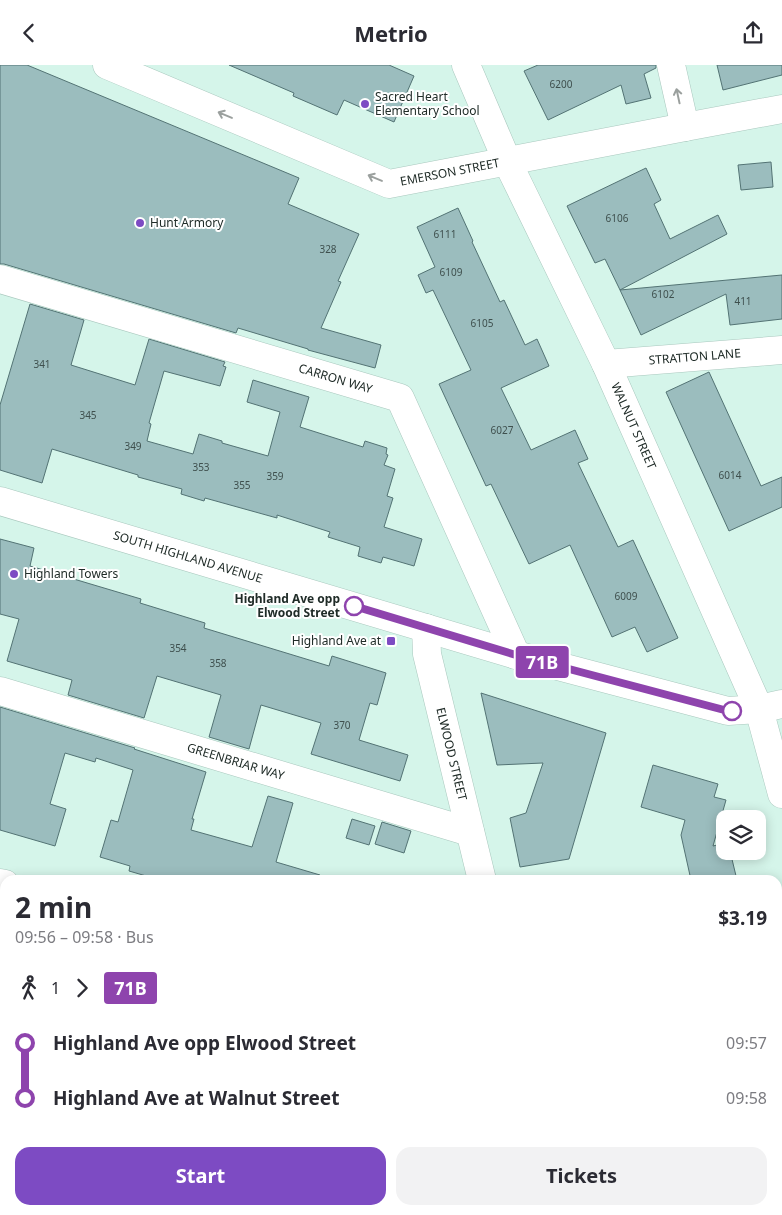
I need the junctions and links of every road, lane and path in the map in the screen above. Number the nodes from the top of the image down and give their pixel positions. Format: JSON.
{"nodes":[{"id":1,"x":107,"y":65,"type":"edge"},
{"id":2,"x":466,"y":65,"type":"edge"},
{"id":3,"x":671,"y":65,"type":"edge"},
{"id":4,"x":782,"y":109,"type":"edge"},
{"id":5,"x":685,"y":127,"type":"junction"},
{"id":6,"x":507,"y":161,"type":"junction"},
{"id":7,"x":0,"y":279,"type":"edge"},
{"id":8,"x":782,"y":350,"type":"edge"},
{"id":9,"x":606,"y":364,"type":"junction"},
{"id":10,"x":0,"y":501,"type":"edge"},
{"id":11,"x":426,"y":628,"type":"junction"},
{"id":12,"x":516,"y":655,"type":"junction"},
{"id":13,"x":0,"y":691,"type":"edge"},
{"id":14,"x":771,"y":707,"type":"edge"},
{"id":15,"x":782,"y":793,"type":"edge"},
{"id":16,"x":470,"y":832,"type":"junction"},
{"id":17,"x":481,"y":875,"type":"edge"}],
"edges":[{"from":6,"to":1,"type":"street","name":"EMERSON STREET","one_way":true},
{"from":2,"to":6,"type":"street","name":"WALNUT STREET"},
{"from":5,"to":3,"type":"street","one_way":true},
{"from":4,"to":5,"type":"street","name":"EMERSON STREET"},
{"from":5,"to":6,"type":"street","name":"EMERSON STREET"},
{"from":6,"to":9,"type":"street","name":"WALNUT STREET"},
{"from":7,"to":12,"type":"street","name":"CARRON WAY"},
{"from":8,"to":9,"type":"street","name":"STRATTON LANE"},
{"from":9,"to":14,"type":"street","name":"WALNUT STREET"},
{"from":10,"to":11,"type":"street","name":"SOUTH HIGHLAND AVENUE"},
{"from":11,"to":12,"type":"street","name":"SOUTH HIGHLAND AVENUE"},
{"from":11,"to":16,"type":"street","name":"ELWOOD STREET"},
{"from":12,"to":14,"type":"street","name":"SOUTH HIGHLAND AVENUE"},
{"from":13,"to":16,"type":"street","name":"GREENBRIAR WAY"},
{"from":14,"to":15,"type":"street","name":"WALNUT STREET"},
{"from":16,"to":17,"type":"street","name":"ELWOOD STREET"}]}
